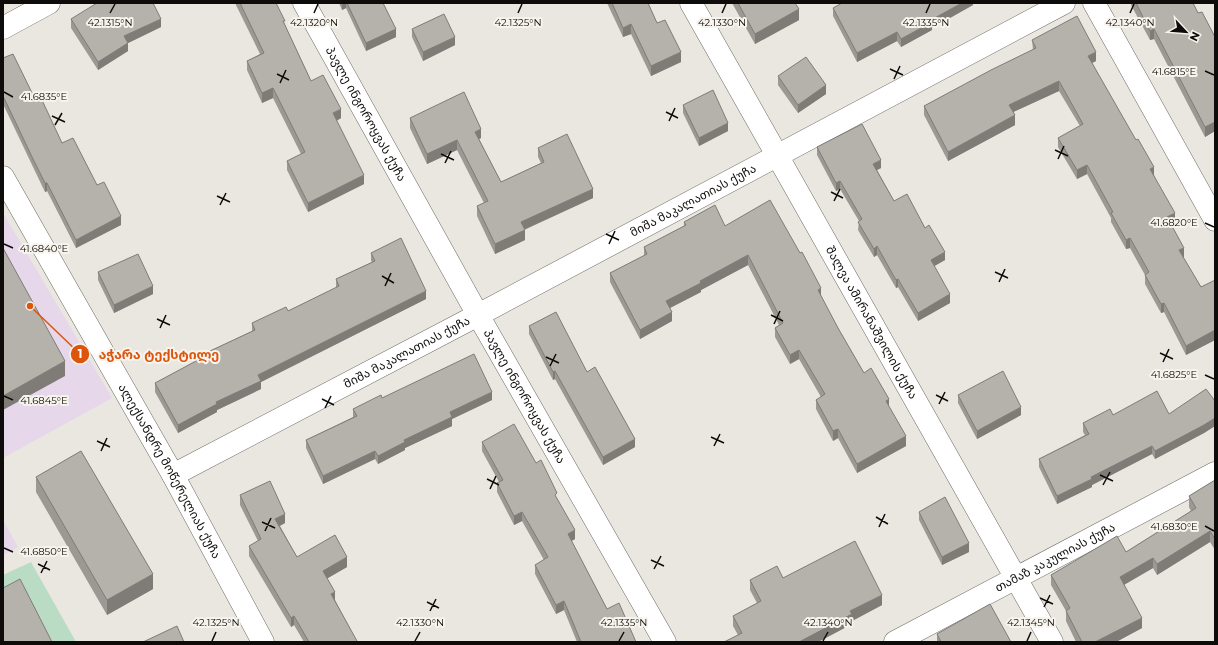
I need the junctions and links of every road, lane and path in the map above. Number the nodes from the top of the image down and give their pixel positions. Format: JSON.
{"nodes":[{"id":1,"x":49,"y":3,"type":"edge"},
{"id":2,"x":304,"y":3,"type":"edge"},
{"id":3,"x":691,"y":3,"type":"edge"},
{"id":4,"x":1064,"y":3,"type":"edge"},
{"id":5,"x":1094,"y":3,"type":"edge"},
{"id":6,"x":3,"y":28,"type":"edge"},
{"id":7,"x":776,"y":155,"type":"junction"},
{"id":8,"x":3,"y":177,"type":"edge"},
{"id":9,"x":1215,"y":220,"type":"edge"},
{"id":10,"x":478,"y":315,"type":"junction"},
{"id":11,"x":1215,"y":473,"type":"edge"},
{"id":12,"x":173,"y":475,"type":"junction"},
{"id":13,"x":1014,"y":578,"type":"junction"},
{"id":14,"x":263,"y":642,"type":"edge"},
{"id":15,"x":665,"y":642,"type":"edge"},
{"id":16,"x":895,"y":642,"type":"edge"},
{"id":17,"x":1052,"y":642,"type":"edge"}],
"edges":[{"from":1,"to":6,"type":"street"},
{"from":2,"to":10,"type":"street","name":"პავლე ინგოროყვას ქუჩა"},
{"from":3,"to":7,"type":"street","name":"შალვა ამირანაშვილის ქუჩა"},
{"from":4,"to":7,"type":"street","name":"მიშა მაკალათიას ქუჩა"},
{"from":5,"to":9,"type":"street"},
{"from":7,"to":10,"type":"street","name":"მიშა მაკალათიას ქუჩა"},
{"from":7,"to":13,"type":"street","name":"შალვა ამირანაშვილის ქუჩა"},
{"from":8,"to":12,"type":"street","name":"ალექსანდრე მოწერელიას ქუჩა"},
{"from":10,"to":12,"type":"street","name":"მიშა მაკალათიას ქუჩა"},
{"from":10,"to":15,"type":"street","name":"პავლე ინგოროყვას ქუჩა"},
{"from":11,"to":13,"type":"street","name":"თამაზ კაკულიას ქუჩა"},
{"from":12,"to":14,"type":"street","name":"ალექსანდრე მოწერელიას ქუჩა"},
{"from":13,"to":16,"type":"street","name":"თამაზ კაკულიას ქუჩა"},
{"from":13,"to":17,"type":"street","name":"შალვა ამირანაშვილის ქუჩა"}]}
